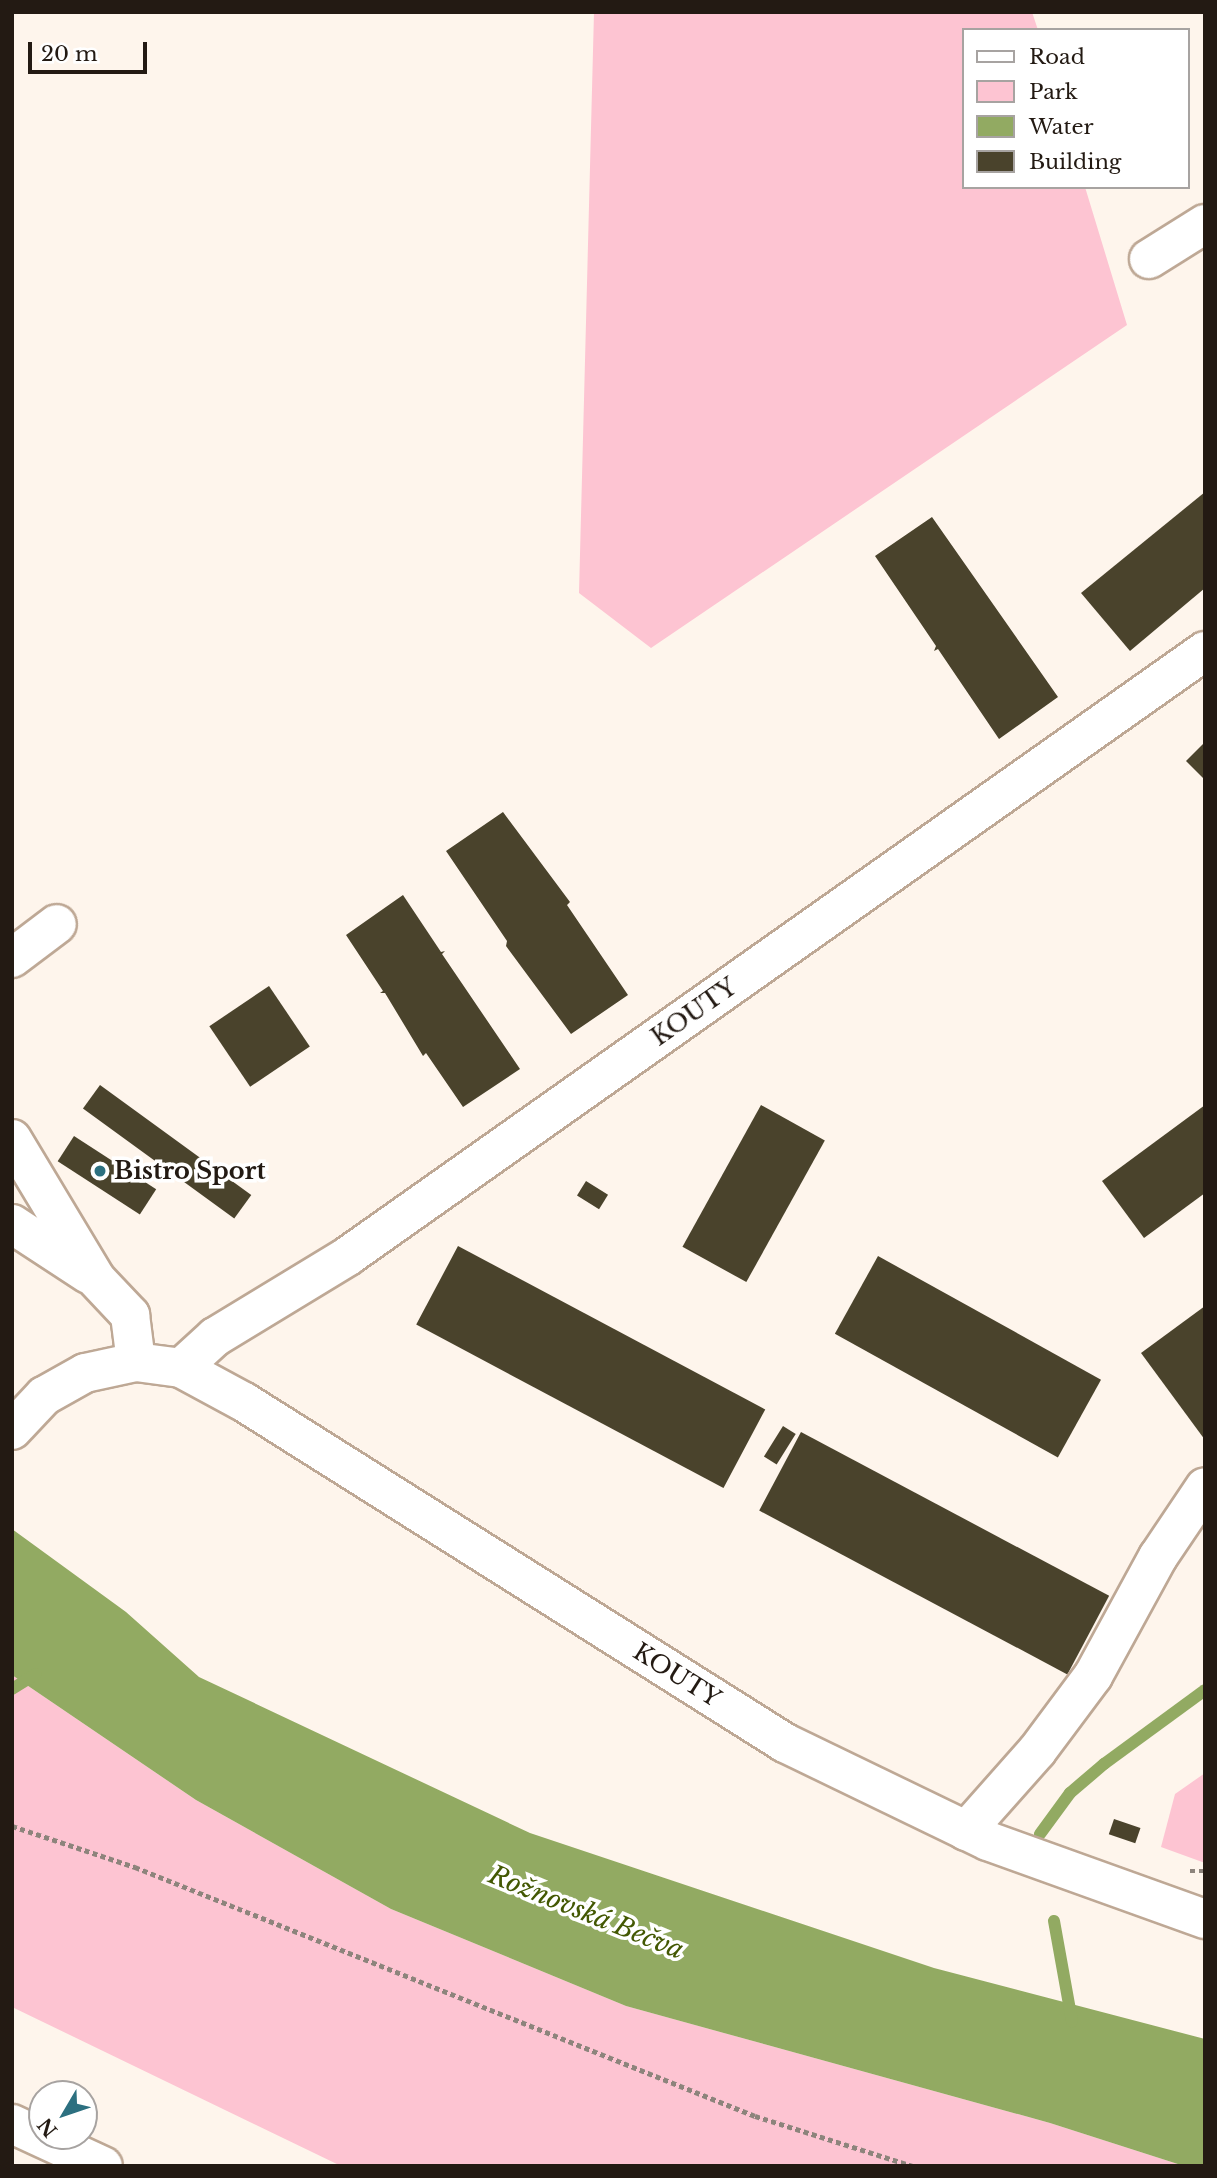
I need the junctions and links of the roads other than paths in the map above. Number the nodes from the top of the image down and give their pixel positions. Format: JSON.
{"nodes":[{"id":1,"x":1205,"y":224,"type":"edge"},
{"id":2,"x":1149,"y":259,"type":"dead end"},
{"id":3,"x":1205,"y":651,"type":"edge"},
{"id":4,"x":57,"y":924,"type":"dead end"},
{"id":5,"x":12,"y":958,"type":"edge"},
{"id":6,"x":12,"y":1139,"type":"edge"},
{"id":7,"x":12,"y":1224,"type":"edge"},
{"id":8,"x":96,"y":1279,"type":"junction"},
{"id":9,"x":136,"y":1362,"type":"junction"},
{"id":10,"x":181,"y":1368,"type":"junction"},
{"id":11,"x":12,"y":1430,"type":"edge"},
{"id":12,"x":1205,"y":1486,"type":"edge"},
{"id":13,"x":966,"y":1831,"type":"junction"},
{"id":14,"x":1205,"y":1919,"type":"edge"},
{"id":15,"x":12,"y":2124,"type":"edge"},
{"id":16,"x":103,"y":2166,"type":"edge"}],
"edges":[{"from":1,"to":2,"type":"street"},
{"from":3,"to":10,"type":"street","name":"KOUTY"},
{"from":4,"to":5,"type":"street"},
{"from":6,"to":8,"type":"street"},
{"from":7,"to":8,"type":"street"},
{"from":8,"to":9,"type":"street"},
{"from":9,"to":10,"type":"street","name":"KOUTY"},
{"from":9,"to":11,"type":"street","name":"KOUTY"},
{"from":10,"to":13,"type":"street","name":"KOUTY"},
{"from":12,"to":13,"type":"street"},
{"from":13,"to":14,"type":"street","name":"KOUTY"},
{"from":15,"to":16,"type":"street"}]}
